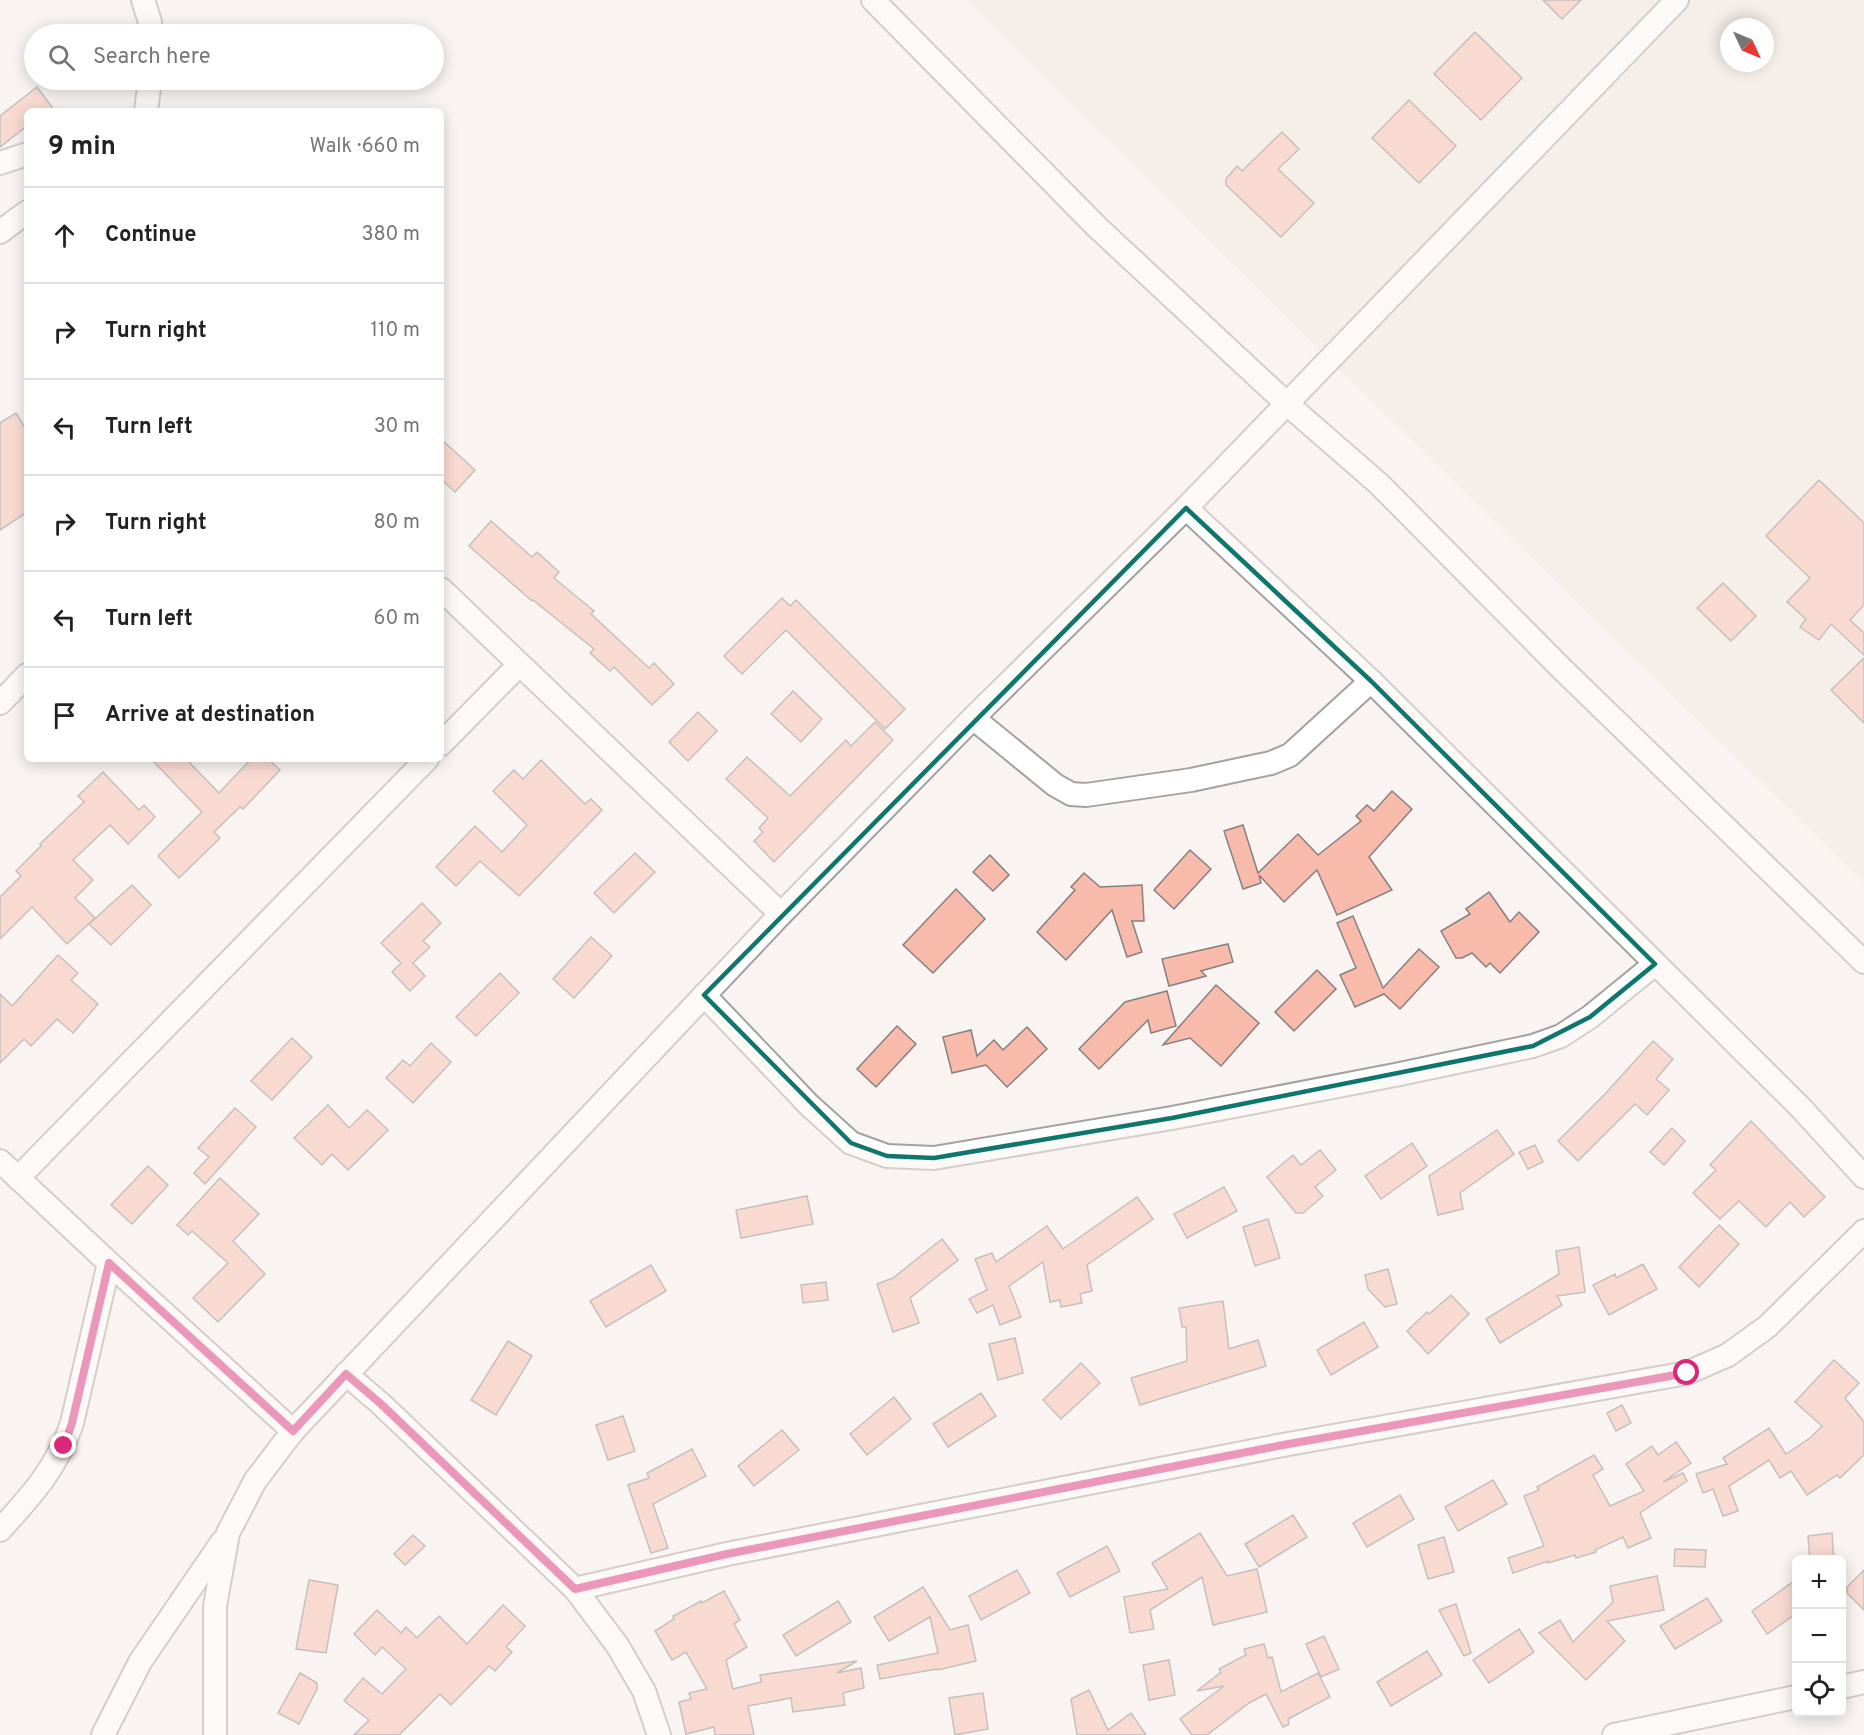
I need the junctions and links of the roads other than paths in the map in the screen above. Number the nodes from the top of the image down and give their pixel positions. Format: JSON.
{"nodes":[{"id":1,"x":143,"y":0,"type":"edge"},
{"id":2,"x":873,"y":0,"type":"edge"},
{"id":3,"x":1677,"y":0,"type":"edge"},
{"id":4,"x":150,"y":24,"type":"edge"},
{"id":5,"x":149,"y":90,"type":"edge"},
{"id":6,"x":146,"y":108,"type":"edge"},
{"id":7,"x":24,"y":155,"type":"edge"},
{"id":8,"x":0,"y":163,"type":"edge"},
{"id":9,"x":24,"y":214,"type":"edge"},
{"id":10,"x":0,"y":232,"type":"edge"},
{"id":11,"x":1286,"y":403,"type":"junction"},
{"id":12,"x":1186,"y":508,"type":"junction"},
{"id":13,"x":444,"y":592,"type":"edge"},
{"id":14,"x":519,"y":665,"type":"junction"},
{"id":15,"x":24,"y":678,"type":"edge"},
{"id":16,"x":1371,"y":681,"type":"junction"},
{"id":17,"x":0,"y":703,"type":"edge"},
{"id":18,"x":973,"y":718,"type":"junction"},
{"id":19,"x":444,"y":741,"type":"edge"},
{"id":20,"x":424,"y":762,"type":"edge"},
{"id":21,"x":781,"y":914,"type":"junction"},
{"id":22,"x":1864,"y":962,"type":"edge"},
{"id":23,"x":1655,"y":964,"type":"junction"},
{"id":24,"x":704,"y":995,"type":"junction"},
{"id":25,"x":0,"y":1161,"type":"edge"},
{"id":26,"x":1864,"y":1177,"type":"edge"},
{"id":27,"x":18,"y":1178,"type":"junction"},
{"id":28,"x":1864,"y":1231,"type":"edge"},
{"id":29,"x":109,"y":1263,"type":"junction"},
{"id":30,"x":346,"y":1374,"type":"junction"},
{"id":31,"x":293,"y":1431,"type":"junction"},
{"id":32,"x":0,"y":1530,"type":"edge"},
{"id":33,"x":228,"y":1533,"type":"junction"},
{"id":34,"x":575,"y":1589,"type":"junction"},
{"id":35,"x":1864,"y":1682,"type":"edge"},
{"id":36,"x":1846,"y":1686,"type":"edge"},
{"id":37,"x":1792,"y":1698,"type":"edge"},
{"id":38,"x":103,"y":1735,"type":"edge"},
{"id":39,"x":215,"y":1735,"type":"edge"},
{"id":40,"x":659,"y":1735,"type":"edge"},
{"id":41,"x":1614,"y":1735,"type":"edge"}],
"edges":[{"from":1,"to":4,"type":"street"},
{"from":2,"to":11,"type":"street"},
{"from":3,"to":11,"type":"street"},
{"from":5,"to":6,"type":"street"},
{"from":7,"to":8,"type":"street"},
{"from":9,"to":10,"type":"street"},
{"from":11,"to":12,"type":"street"},
{"from":11,"to":22,"type":"street"},
{"from":12,"to":16,"type":"street"},
{"from":12,"to":18,"type":"street"},
{"from":13,"to":14,"type":"street"},
{"from":14,"to":19,"type":"street"},
{"from":14,"to":21,"type":"street"},
{"from":15,"to":17,"type":"street"},
{"from":16,"to":18,"type":"street"},
{"from":16,"to":23,"type":"street"},
{"from":18,"to":21,"type":"street"},
{"from":20,"to":27,"type":"street"},
{"from":21,"to":24,"type":"street"},
{"from":23,"to":24,"type":"street"},
{"from":23,"to":26,"type":"street"},
{"from":24,"to":30,"type":"street"},
{"from":25,"to":27,"type":"street"},
{"from":27,"to":29,"type":"street"},
{"from":28,"to":34,"type":"street"},
{"from":29,"to":31,"type":"street"},
{"from":29,"to":32,"type":"street"},
{"from":30,"to":31,"type":"street"},
{"from":30,"to":34,"type":"street"},
{"from":31,"to":33,"type":"street"},
{"from":33,"to":38,"type":"street"},
{"from":33,"to":39,"type":"street"},
{"from":34,"to":40,"type":"street"},
{"from":35,"to":36,"type":"street"},
{"from":37,"to":41,"type":"street"}]}
